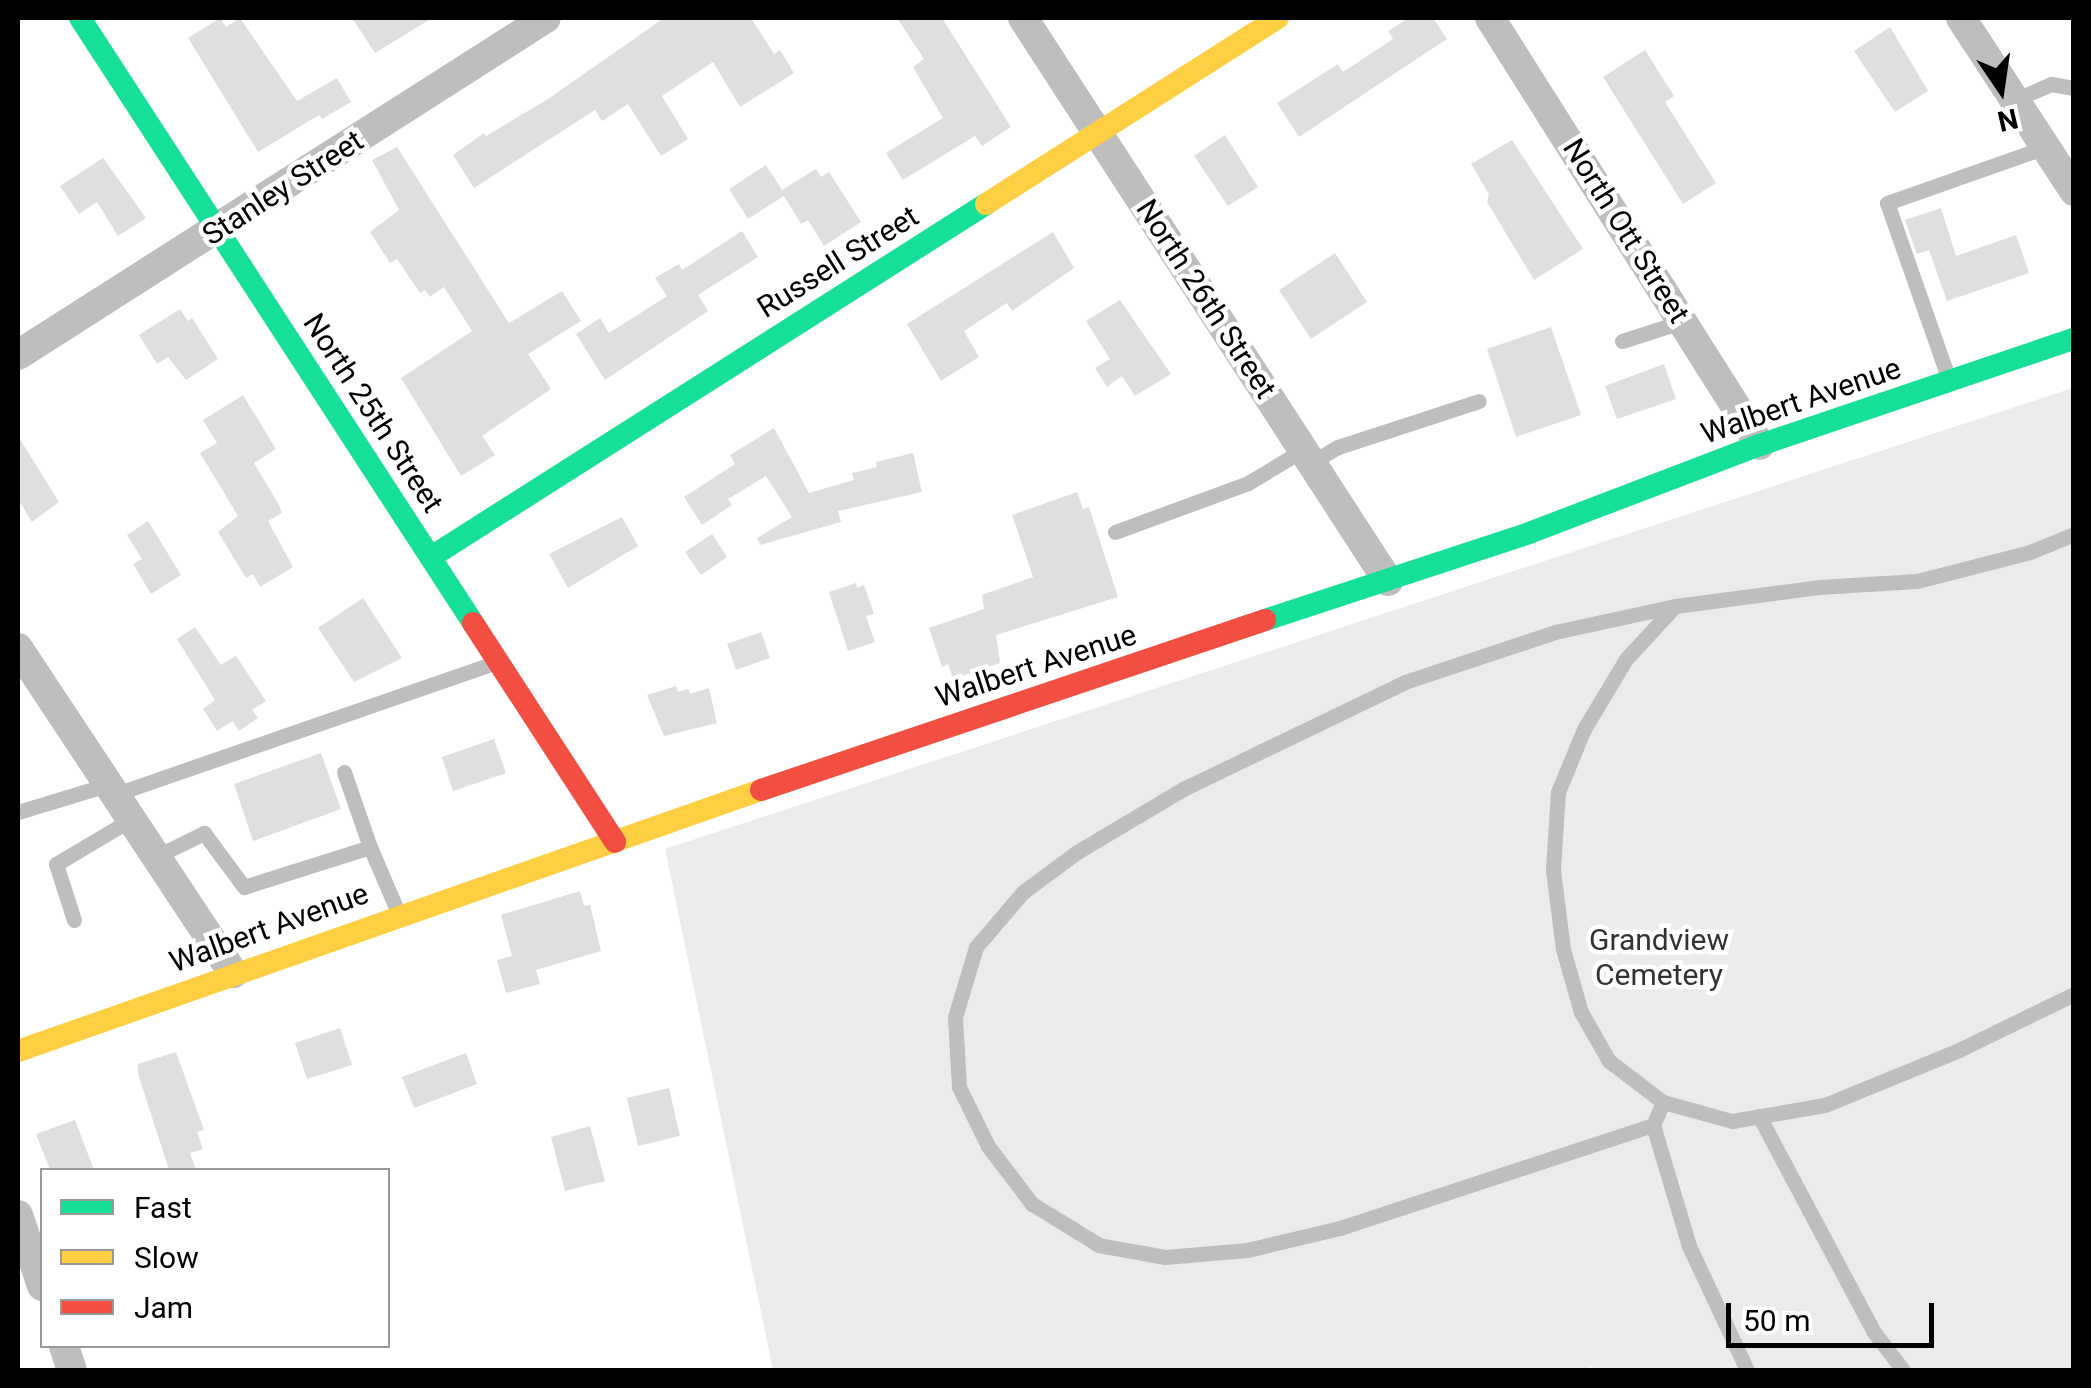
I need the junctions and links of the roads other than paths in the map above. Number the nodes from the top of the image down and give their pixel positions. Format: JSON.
{"nodes":[{"id":1,"x":80,"y":18,"type":"edge"},
{"id":2,"x":546,"y":18,"type":"edge"},
{"id":3,"x":1023,"y":18,"type":"edge"},
{"id":4,"x":1278,"y":18,"type":"edge"},
{"id":5,"x":1490,"y":18,"type":"edge"},
{"id":6,"x":1976,"y":23,"type":"edge"},
{"id":7,"x":2074,"y":88,"type":"edge"},
{"id":8,"x":2015,"y":100,"type":"junction"},
{"id":9,"x":1098,"y":132,"type":"junction"},
{"id":10,"x":2046,"y":147,"type":"junction"},
{"id":11,"x":2074,"y":191,"type":"edge"},
{"id":12,"x":219,"y":230,"type":"junction"},
{"id":13,"x":1684,"y":322,"type":"junction"},
{"id":14,"x":2074,"y":339,"type":"edge"},
{"id":15,"x":1622,"y":341,"type":"dead end"},
{"id":16,"x":18,"y":355,"type":"edge"},
{"id":17,"x":1949,"y":381,"type":"junction"},
{"id":18,"x":1479,"y":401,"type":"dead end"},
{"id":19,"x":1760,"y":445,"type":"junction"},
{"id":20,"x":1307,"y":457,"type":"junction"},
{"id":21,"x":1115,"y":532,"type":"dead end"},
{"id":22,"x":2074,"y":534,"type":"edge"},
{"id":23,"x":431,"y":557,"type":"junction"},
{"id":24,"x":1388,"y":582,"type":"junction"},
{"id":25,"x":1675,"y":606,"type":"junction"},
{"id":26,"x":18,"y":648,"type":"edge"},
{"id":27,"x":498,"y":662,"type":"junction"},
{"id":28,"x":344,"y":772,"type":"dead end"},
{"id":29,"x":110,"y":790,"type":"junction"},
{"id":30,"x":18,"y":812,"type":"edge"},
{"id":31,"x":130,"y":820,"type":"junction"},
{"id":32,"x":615,"y":842,"type":"junction"},
{"id":33,"x":370,"y":848,"type":"junction"},
{"id":34,"x":155,"y":857,"type":"junction"},
{"id":35,"x":399,"y":914,"type":"junction"},
{"id":36,"x":74,"y":920,"type":"dead end"},
{"id":37,"x":233,"y":973,"type":"junction"},
{"id":38,"x":2074,"y":994,"type":"edge"},
{"id":39,"x":18,"y":1050,"type":"edge"},
{"id":40,"x":1663,"y":1102,"type":"junction"},
{"id":41,"x":1759,"y":1116,"type":"junction"},
{"id":42,"x":1654,"y":1124,"type":"junction"},
{"id":43,"x":18,"y":1215,"type":"edge"},
{"id":44,"x":39,"y":1267,"type":"edge"},
{"id":45,"x":1747,"y":1370,"type":"edge"},
{"id":46,"x":1903,"y":1370,"type":"edge"}],
"edges":[{"from":1,"to":12,"type":"main road","name":"North 25th Street"},
{"from":2,"to":12,"type":"street","name":"Stanley Street"},
{"from":3,"to":9,"type":"street","name":"North 26th Street"},
{"from":4,"to":9,"type":"main road","name":"Russell Street"},
{"from":5,"to":13,"type":"street","name":"North Ott Street"},
{"from":6,"to":8,"type":"street"},
{"from":7,"to":8,"type":"lane"},
{"from":8,"to":10,"type":"street"},
{"from":9,"to":20,"type":"street","name":"North 26th Street"},
{"from":9,"to":23,"type":"main road","name":"Russell Street"},
{"from":10,"to":11,"type":"street"},
{"from":10,"to":17,"type":"lane"},
{"from":12,"to":16,"type":"street","name":"Stanley Street"},
{"from":12,"to":23,"type":"main road","name":"North 25th Street"},
{"from":13,"to":15,"type":"lane"},
{"from":13,"to":19,"type":"street","name":"North Ott Street"},
{"from":14,"to":17,"type":"main road","name":"Walbert Avenue"},
{"from":17,"to":19,"type":"main road","name":"Walbert Avenue"},
{"from":18,"to":20,"type":"lane"},
{"from":19,"to":24,"type":"main road","name":"Walbert Avenue"},
{"from":20,"to":21,"type":"lane"},
{"from":20,"to":24,"type":"street","name":"North 26th Street"},
{"from":22,"to":25,"type":"lane"},
{"from":23,"to":27,"type":"main road","name":"North 25th Street"},
{"from":24,"to":32,"type":"main road","name":"Walbert Avenue"},
{"from":25,"to":40,"type":"lane"},
{"from":25,"to":42,"type":"lane"},
{"from":26,"to":29,"type":"street"},
{"from":27,"to":29,"type":"lane"},
{"from":27,"to":32,"type":"main road","name":"North 25th Street"},
{"from":28,"to":33,"type":"lane"},
{"from":29,"to":30,"type":"lane"},
{"from":29,"to":31,"type":"street"},
{"from":31,"to":34,"type":"street"},
{"from":31,"to":36,"type":"lane"},
{"from":32,"to":35,"type":"main road","name":"Walbert Avenue"},
{"from":33,"to":34,"type":"lane"},
{"from":33,"to":35,"type":"lane"},
{"from":34,"to":37,"type":"street"},
{"from":35,"to":37,"type":"main road","name":"Walbert Avenue"},
{"from":37,"to":39,"type":"main road","name":"Walbert Avenue"},
{"from":38,"to":41,"type":"lane"},
{"from":40,"to":41,"type":"lane"},
{"from":40,"to":42,"type":"lane"},
{"from":41,"to":46,"type":"lane"},
{"from":42,"to":45,"type":"lane"},
{"from":43,"to":44,"type":"street"}]}
